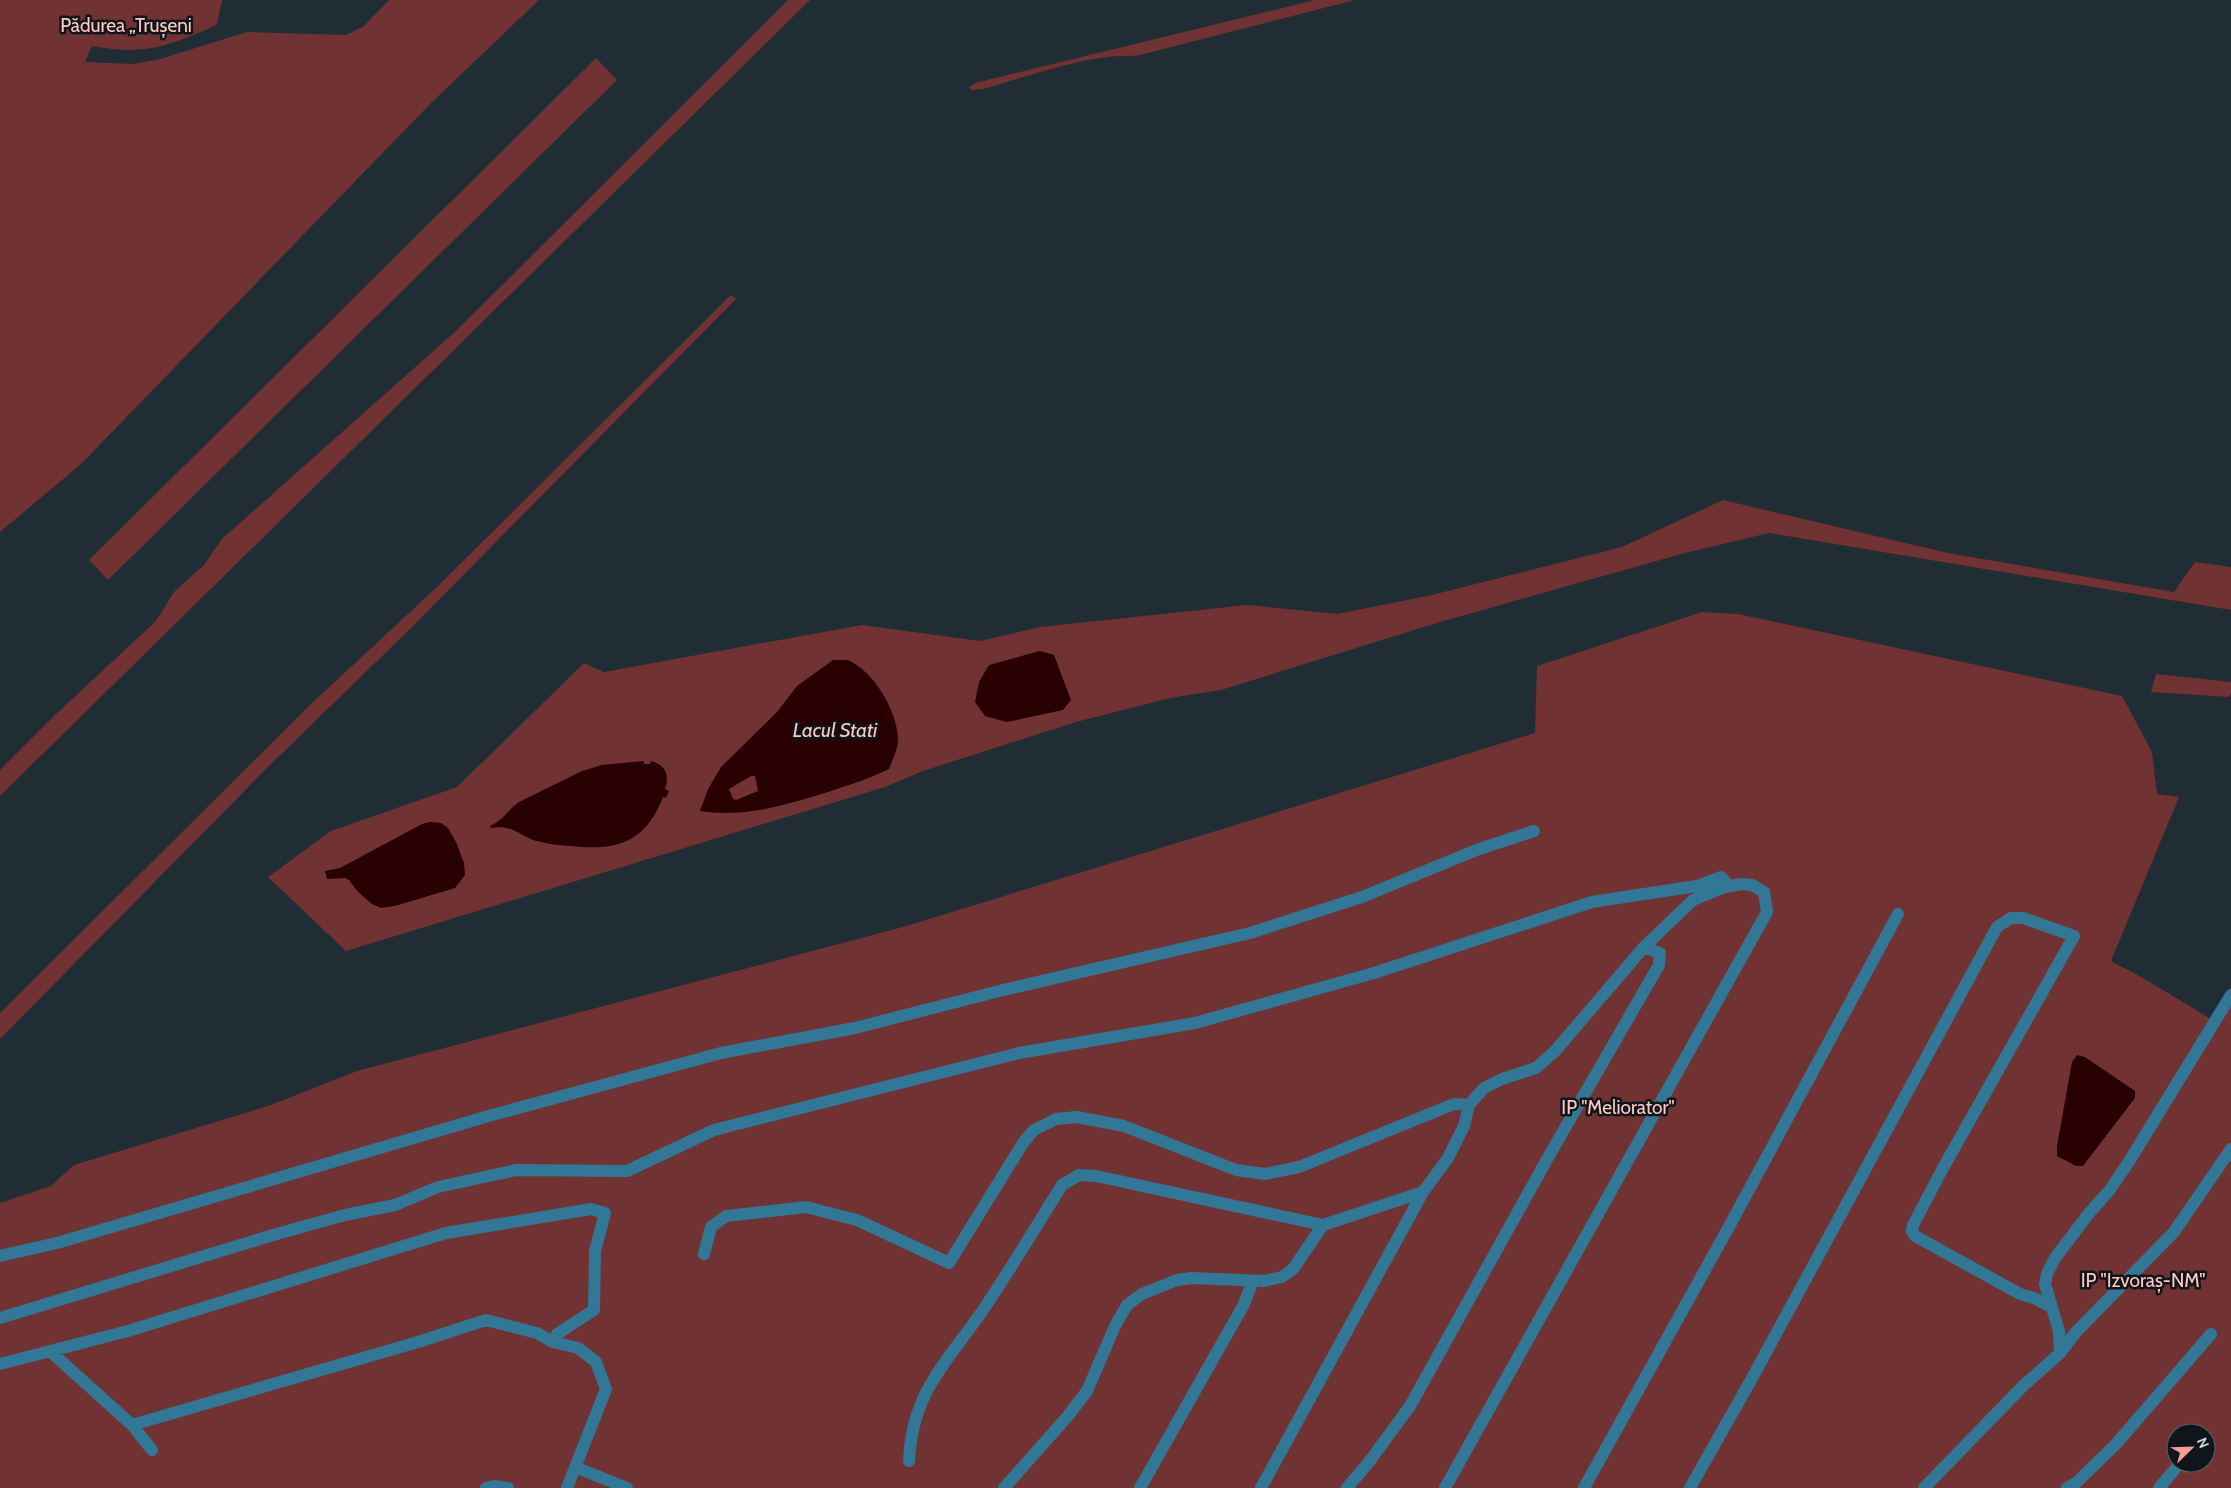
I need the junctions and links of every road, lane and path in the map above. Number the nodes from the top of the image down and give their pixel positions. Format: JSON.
{"nodes":[{"id":1,"x":1534,"y":831,"type":"dead end"},
{"id":2,"x":1725,"y":888,"type":"junction"},
{"id":3,"x":1898,"y":914,"type":"dead end"},
{"id":4,"x":1644,"y":947,"type":"junction"},
{"id":5,"x":2231,"y":995,"type":"edge"},
{"id":6,"x":1469,"y":1105,"type":"junction"},
{"id":7,"x":2231,"y":1149,"type":"edge"},
{"id":8,"x":1423,"y":1192,"type":"junction"},
{"id":9,"x":1323,"y":1225,"type":"junction"},
{"id":10,"x":704,"y":1254,"type":"dead end"},
{"id":11,"x":0,"y":1256,"type":"edge"},
{"id":12,"x":1253,"y":1281,"type":"junction"},
{"id":13,"x":2051,"y":1307,"type":"junction"},
{"id":14,"x":0,"y":1318,"type":"edge"},
{"id":15,"x":2211,"y":1334,"type":"dead end"},
{"id":16,"x":553,"y":1342,"type":"junction"},
{"id":17,"x":51,"y":1352,"type":"junction"},
{"id":18,"x":2060,"y":1353,"type":"junction"},
{"id":19,"x":0,"y":1364,"type":"edge"},
{"id":20,"x":132,"y":1426,"type":"junction"},
{"id":21,"x":152,"y":1450,"type":"dead end"},
{"id":22,"x":909,"y":1461,"type":"dead end"},
{"id":23,"x":575,"y":1467,"type":"junction"},
{"id":24,"x":2172,"y":1473,"type":"edge"},
{"id":25,"x":486,"y":1488,"type":"edge"},
{"id":26,"x":508,"y":1488,"type":"edge"},
{"id":27,"x":567,"y":1488,"type":"edge"},
{"id":28,"x":627,"y":1488,"type":"edge"},
{"id":29,"x":1004,"y":1488,"type":"edge"},
{"id":30,"x":1140,"y":1488,"type":"edge"},
{"id":31,"x":1261,"y":1488,"type":"edge"},
{"id":32,"x":1347,"y":1488,"type":"edge"},
{"id":33,"x":1445,"y":1488,"type":"edge"},
{"id":34,"x":1584,"y":1488,"type":"edge"},
{"id":35,"x":1690,"y":1488,"type":"edge"},
{"id":36,"x":1924,"y":1488,"type":"edge"},
{"id":37,"x":2067,"y":1488,"type":"edge"},
{"id":38,"x":2159,"y":1488,"type":"edge"}],
"edges":[{"from":1,"to":11,"type":"street"},
{"from":2,"to":4,"type":"street"},
{"from":2,"to":14,"type":"street"},
{"from":2,"to":33,"type":"street"},
{"from":3,"to":34,"type":"street"},
{"from":4,"to":6,"type":"street"},
{"from":4,"to":32,"type":"street"},
{"from":5,"to":13,"type":"street"},
{"from":6,"to":8,"type":"street"},
{"from":6,"to":10,"type":"street"},
{"from":7,"to":18,"type":"street"},
{"from":8,"to":9,"type":"street"},
{"from":8,"to":31,"type":"street"},
{"from":9,"to":12,"type":"street"},
{"from":9,"to":22,"type":"street"},
{"from":12,"to":29,"type":"street"},
{"from":12,"to":30,"type":"street"},
{"from":13,"to":18,"type":"street"},
{"from":13,"to":35,"type":"street"},
{"from":15,"to":37,"type":"street"},
{"from":16,"to":17,"type":"street"},
{"from":16,"to":20,"type":"street"},
{"from":16,"to":23,"type":"street"},
{"from":17,"to":19,"type":"street"},
{"from":17,"to":20,"type":"street"},
{"from":18,"to":36,"type":"street"},
{"from":20,"to":21,"type":"street"},
{"from":23,"to":27,"type":"street"},
{"from":23,"to":28,"type":"street"},
{"from":24,"to":38,"type":"street"},
{"from":25,"to":26,"type":"street"}]}
